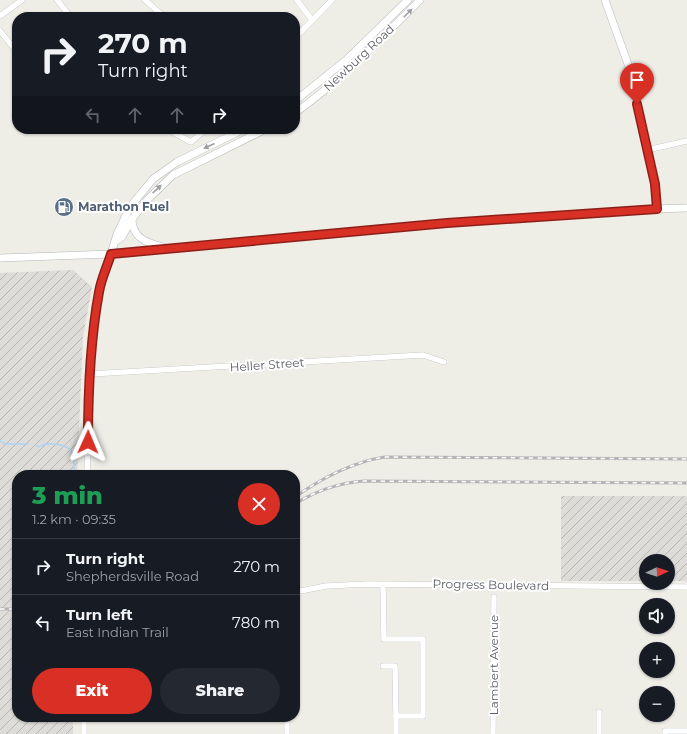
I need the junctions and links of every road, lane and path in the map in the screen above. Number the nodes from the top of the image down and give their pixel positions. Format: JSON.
{"nodes":[{"id":1,"x":22,"y":0,"type":"edge"},
{"id":2,"x":57,"y":0,"type":"edge"},
{"id":3,"x":145,"y":0,"type":"edge"},
{"id":4,"x":297,"y":0,"type":"edge"},
{"id":5,"x":332,"y":0,"type":"edge"},
{"id":6,"x":408,"y":0,"type":"edge"},
{"id":7,"x":420,"y":0,"type":"edge"},
{"id":8,"x":605,"y":0,"type":"edge"},
{"id":9,"x":67,"y":12,"type":"edge"},
{"id":10,"x":159,"y":12,"type":"edge"},
{"id":11,"x":0,"y":16,"type":"edge"},
{"id":12,"x":312,"y":20,"type":"junction"},
{"id":13,"x":0,"y":31,"type":"edge"},
{"id":14,"x":300,"y":33,"type":"edge"},
{"id":15,"x":12,"y":46,"type":"edge"},
{"id":16,"x":300,"y":97,"type":"edge"},
{"id":17,"x":300,"y":109,"type":"edge"},
{"id":18,"x":176,"y":134,"type":"edge"},
{"id":19,"x":200,"y":134,"type":"edge"},
{"id":20,"x":234,"y":134,"type":"edge"},
{"id":21,"x":256,"y":134,"type":"edge"},
{"id":22,"x":687,"y":141,"type":"edge"},
{"id":23,"x":647,"y":150,"type":"junction"},
{"id":24,"x":687,"y":208,"type":"edge"},
{"id":25,"x":657,"y":209,"type":"junction"},
{"id":26,"x":132,"y":219,"type":"junction"},
{"id":27,"x":116,"y":241,"type":"junction"},
{"id":28,"x":171,"y":249,"type":"junction"},
{"id":29,"x":111,"y":254,"type":"junction"},
{"id":30,"x":0,"y":258,"type":"edge"},
{"id":31,"x":444,"y":362,"type":"dead end"},
{"id":32,"x":90,"y":374,"type":"junction"},
{"id":33,"x":87,"y":470,"type":"edge"},
{"id":34,"x":383,"y":584,"type":"junction"},
{"id":35,"x":687,"y":587,"type":"edge"},
{"id":36,"x":300,"y":591,"type":"edge"},
{"id":37,"x":494,"y":597,"type":"dead end"},
{"id":38,"x":383,"y":666,"type":"dead end"},
{"id":39,"x":599,"y":712,"type":"dead end"},
{"id":40,"x":396,"y":716,"type":"junction"},
{"id":41,"x":84,"y":722,"type":"edge"},
{"id":42,"x":288,"y":722,"type":"edge"},
{"id":43,"x":687,"y":731,"type":"edge"},
{"id":44,"x":665,"y":733,"type":"edge"},
{"id":45,"x":84,"y":734,"type":"edge"},
{"id":46,"x":287,"y":734,"type":"edge"},
{"id":47,"x":396,"y":734,"type":"edge"},
{"id":48,"x":493,"y":734,"type":"edge"},
{"id":49,"x":599,"y":734,"type":"edge"}],
"edges":[{"from":1,"to":11,"type":"street"},
{"from":2,"to":9,"type":"street"},
{"from":3,"to":10,"type":"street"},
{"from":4,"to":12,"type":"street"},
{"from":5,"to":12,"type":"street"},
{"from":6,"to":16,"type":"main road","name":"Newburg Road"},
{"from":17,"to":7,"type":"main road","name":"Newburg Road","one_way":true},
{"from":8,"to":23,"type":"main road"},
{"from":12,"to":14,"type":"street"},
{"from":13,"to":15,"type":"street"},
{"from":18,"to":19,"type":"street"},
{"from":20,"to":27,"type":"main road","one_way":true},
{"from":26,"to":21,"type":"main road","one_way":true},
{"from":22,"to":23,"type":"street"},
{"from":23,"to":25,"type":"main road"},
{"from":24,"to":25,"type":"main road"},
{"from":25,"to":28,"type":"main road"},
{"from":26,"to":27,"type":"main road"},
{"from":26,"to":28,"type":"main road"},
{"from":27,"to":29,"type":"main road"},
{"from":28,"to":29,"type":"main road"},
{"from":29,"to":30,"type":"main road"},
{"from":29,"to":32,"type":"street"},
{"from":31,"to":32,"type":"street","name":"Heller Street"},
{"from":32,"to":33,"type":"street"},
{"from":34,"to":35,"type":"street","name":"Progress Boulevard"},
{"from":34,"to":36,"type":"street","name":"Progress Boulevard"},
{"from":34,"to":40,"type":"street"},
{"from":37,"to":48,"type":"street","name":"Lambert Avenue"},
{"from":38,"to":40,"type":"street"},
{"from":39,"to":49,"type":"street"},
{"from":40,"to":47,"type":"street"},
{"from":41,"to":45,"type":"street"},
{"from":42,"to":46,"type":"street"},
{"from":43,"to":44,"type":"street"}]}
